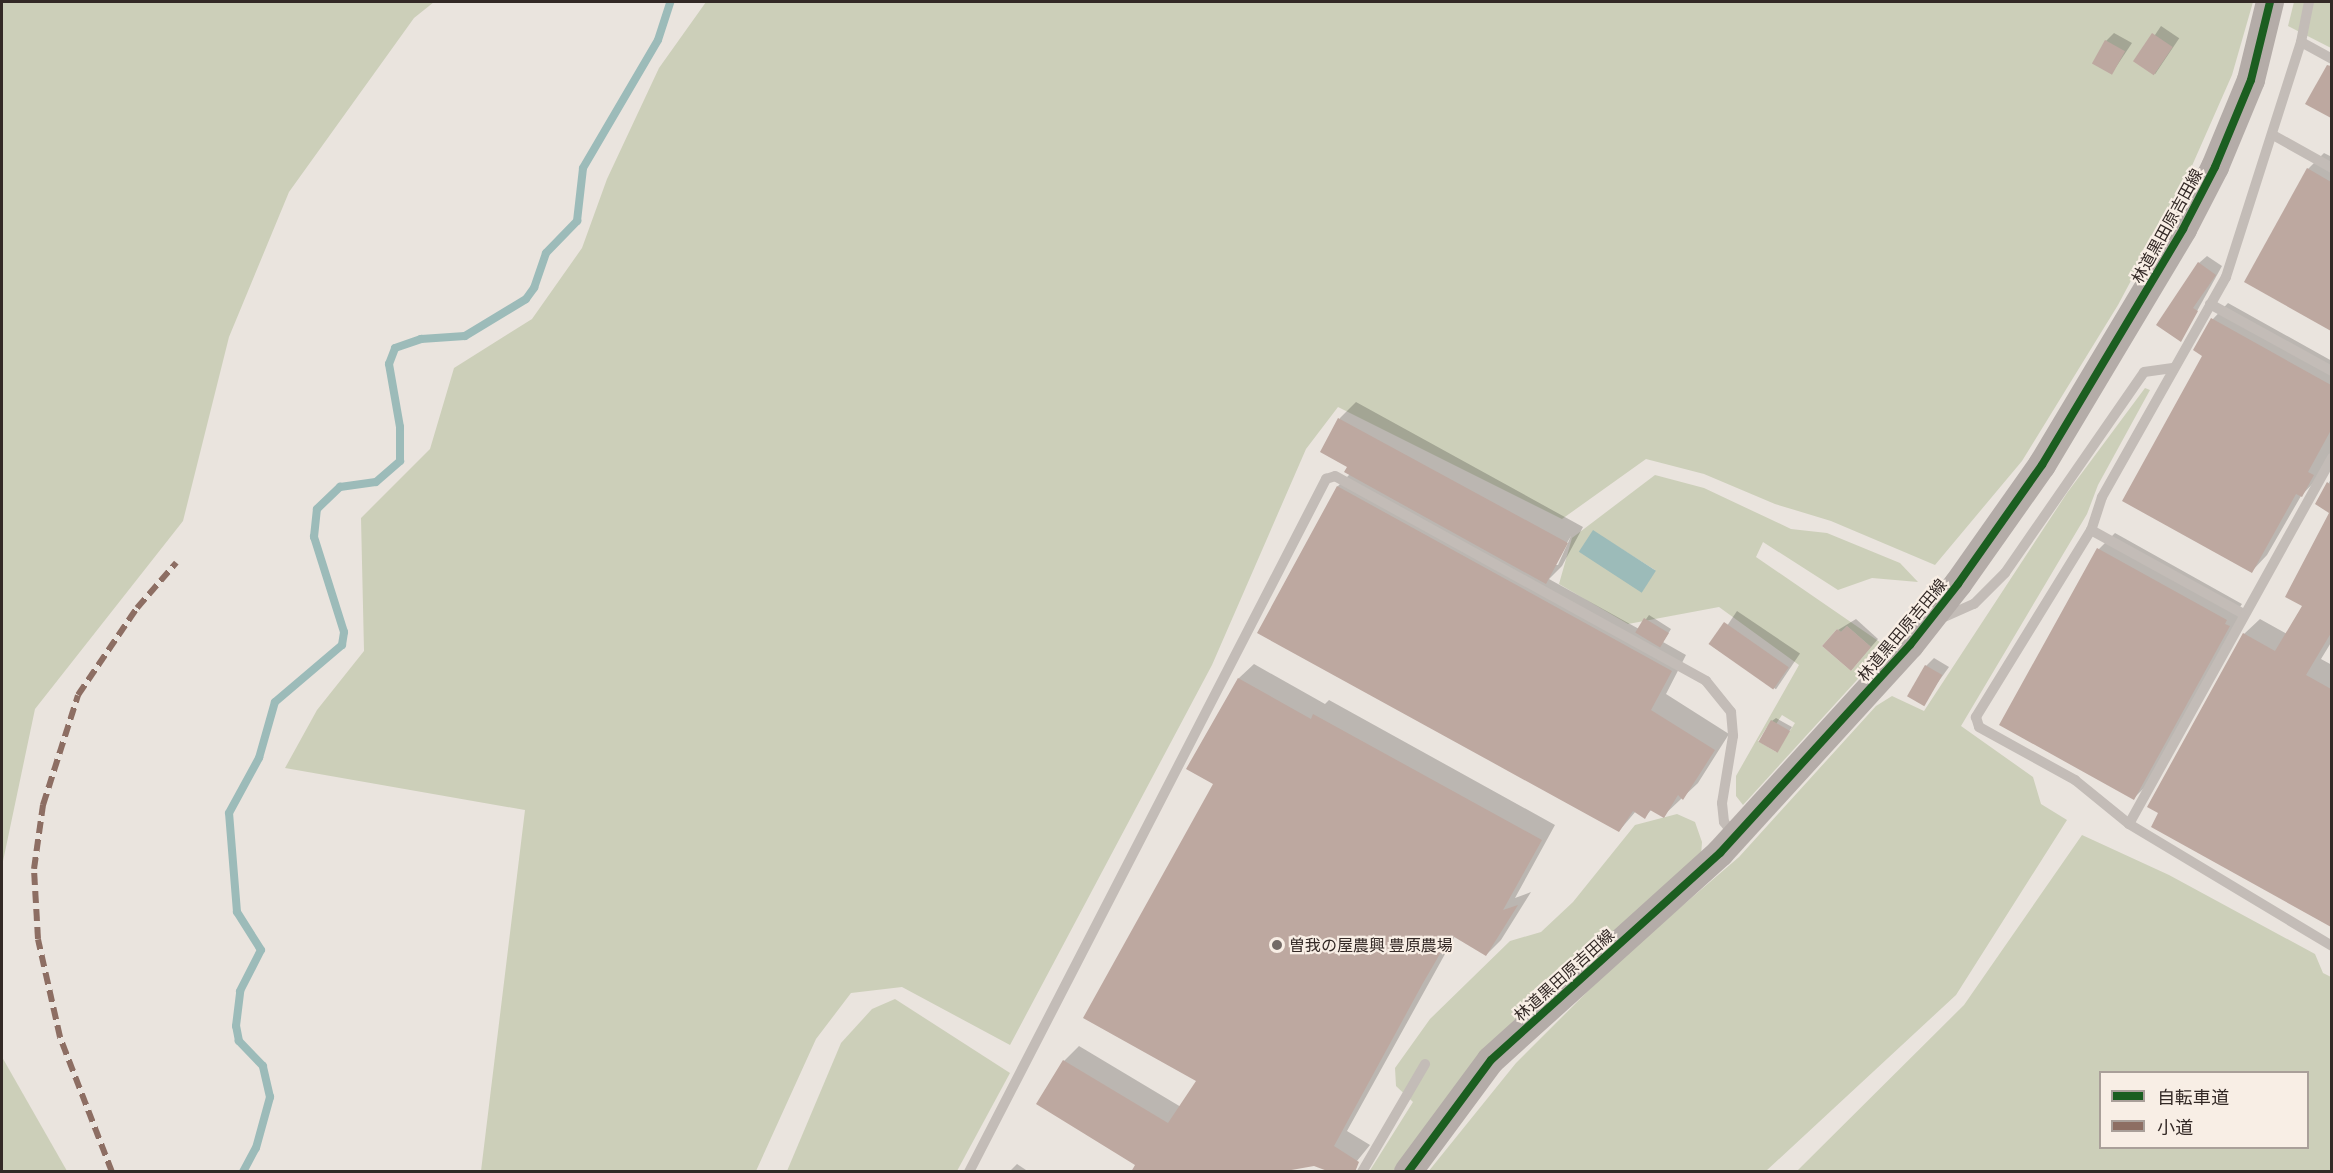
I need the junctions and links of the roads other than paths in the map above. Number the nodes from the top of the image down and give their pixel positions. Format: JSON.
{"nodes":[{"id":1,"x":2270,"y":2,"type":"edge"},
{"id":2,"x":2309,"y":2,"type":"edge"},
{"id":3,"x":2301,"y":42,"type":"junction"},
{"id":4,"x":2331,"y":59,"type":"edge"},
{"id":5,"x":2273,"y":135,"type":"junction"},
{"id":6,"x":2331,"y":168,"type":"edge"},
{"id":7,"x":2210,"y":304,"type":"junction"},
{"id":8,"x":2174,"y":368,"type":"junction"},
{"id":9,"x":2331,"y":371,"type":"edge"},
{"id":10,"x":2331,"y":458,"type":"edge"},
{"id":11,"x":2091,"y":531,"type":"junction"},
{"id":12,"x":2244,"y":614,"type":"junction"},
{"id":13,"x":1925,"y":625,"type":"junction"},
{"id":14,"x":2129,"y":824,"type":"junction"},
{"id":15,"x":1735,"y":837,"type":"junction"},
{"id":16,"x":2331,"y":945,"type":"edge"},
{"id":17,"x":1425,"y":1064,"type":"dead end"},
{"id":18,"x":969,"y":1172,"type":"edge"},
{"id":19,"x":1362,"y":1172,"type":"edge"},
{"id":20,"x":1408,"y":1172,"type":"edge"}],
"edges":[{"from":1,"to":13,"type":"street","name":"林道黒田原吉田線"},
{"from":2,"to":3,"type":"lane"},
{"from":3,"to":4,"type":"lane"},
{"from":3,"to":5,"type":"lane"},
{"from":5,"to":6,"type":"lane"},
{"from":5,"to":7,"type":"lane"},
{"from":7,"to":8,"type":"lane"},
{"from":7,"to":9,"type":"lane"},
{"from":8,"to":11,"type":"lane"},
{"from":8,"to":13,"type":"lane"},
{"from":10,"to":12,"type":"lane"},
{"from":11,"to":12,"type":"lane"},
{"from":11,"to":14,"type":"lane"},
{"from":12,"to":14,"type":"lane"},
{"from":13,"to":15,"type":"street","name":"林道黒田原吉田線"},
{"from":14,"to":16,"type":"lane"},
{"from":15,"to":18,"type":"lane"},
{"from":15,"to":20,"type":"street","name":"林道黒田原吉田線"},
{"from":17,"to":19,"type":"lane"}]}
